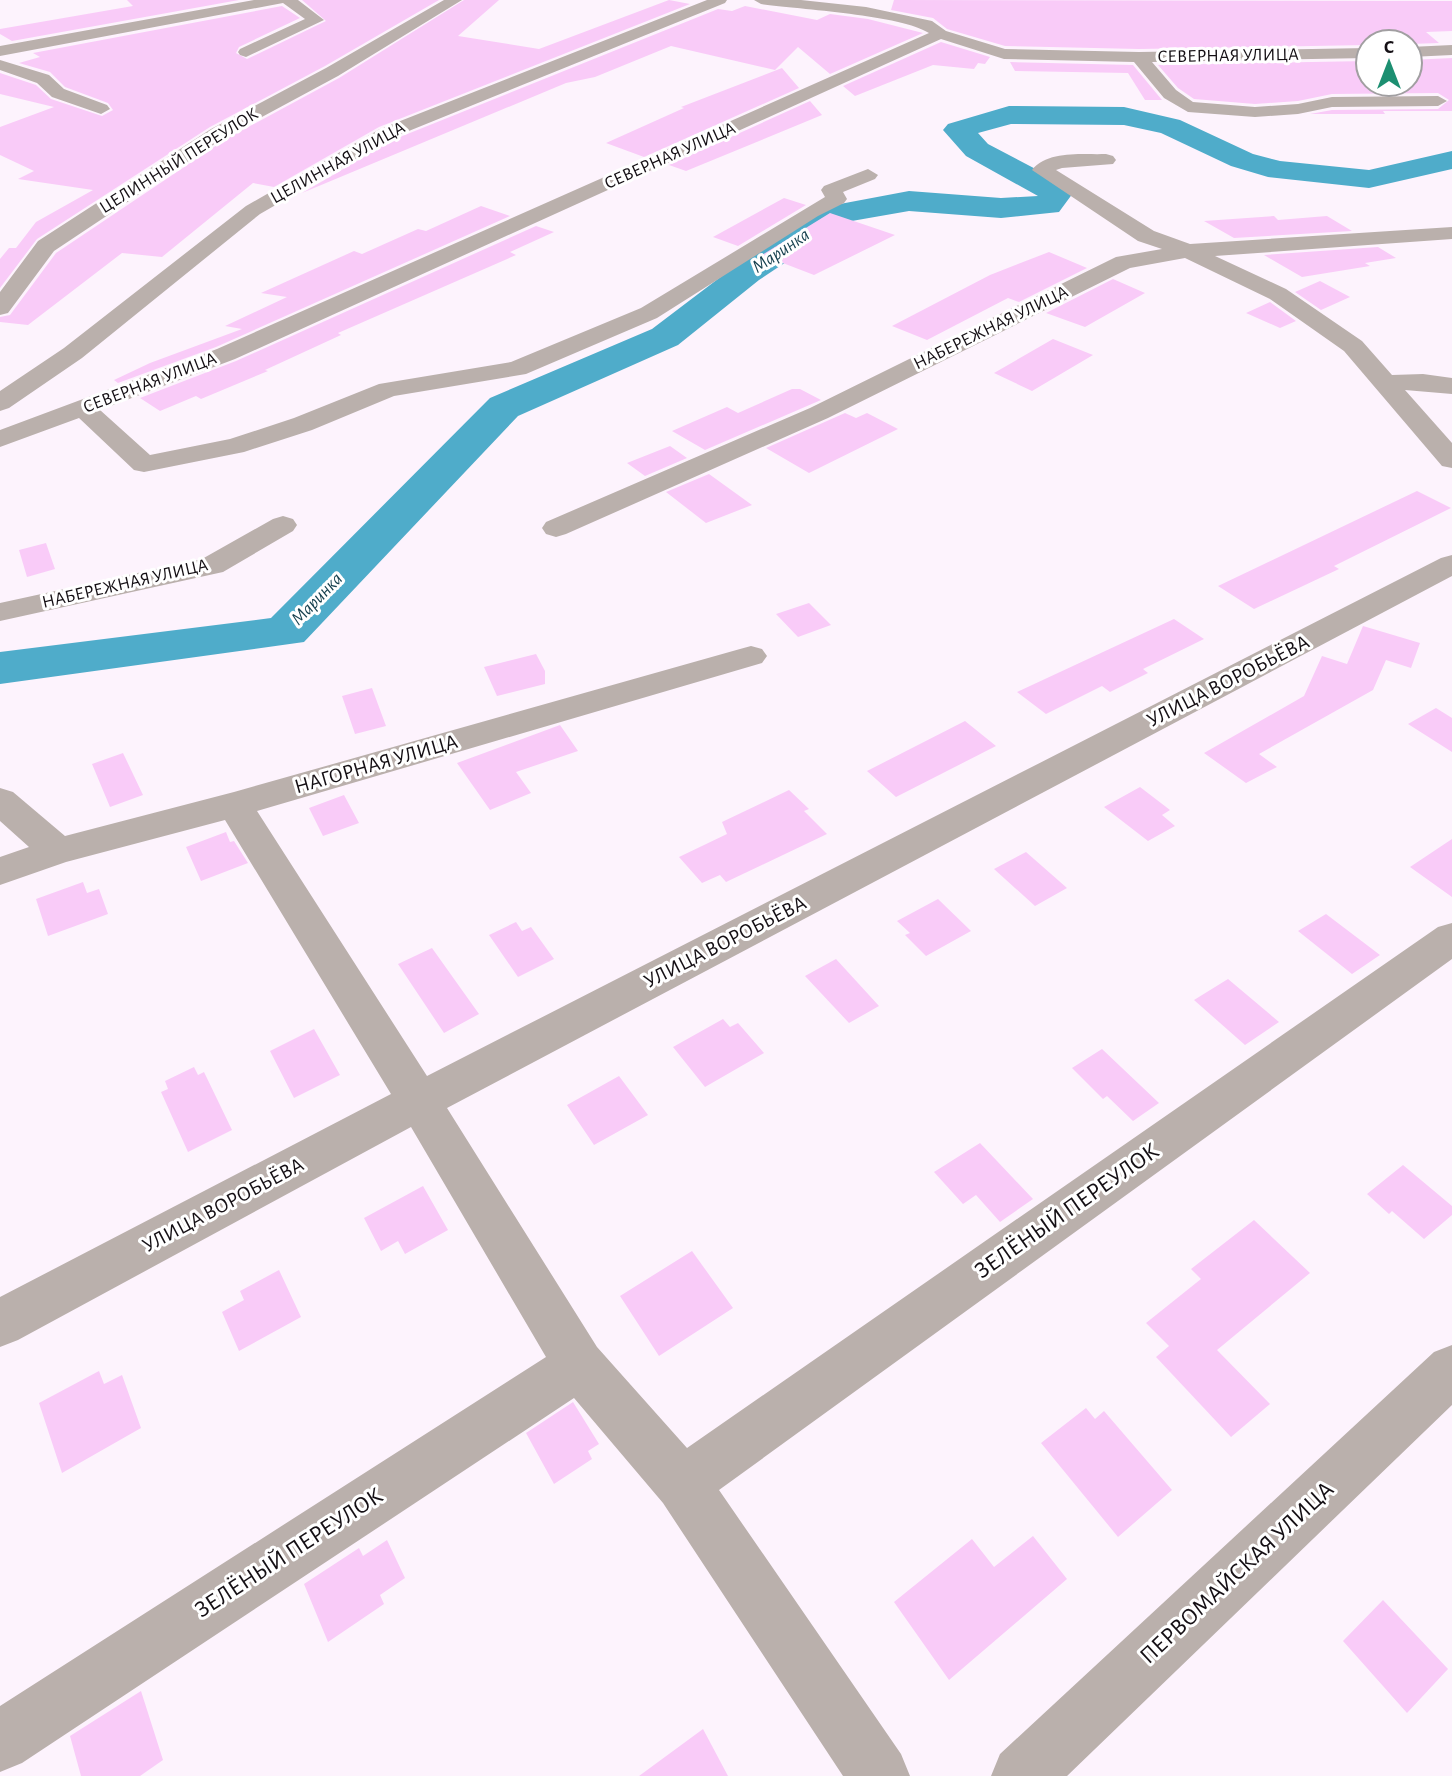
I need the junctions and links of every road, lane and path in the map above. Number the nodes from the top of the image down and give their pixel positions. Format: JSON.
{"nodes":[{"id":1,"x":279,"y":0,"type":"edge"},
{"id":2,"x":288,"y":0,"type":"edge"},
{"id":3,"x":454,"y":0,"type":"edge"},
{"id":4,"x":720,"y":0,"type":"edge"},
{"id":5,"x":761,"y":0,"type":"edge"},
{"id":6,"x":940,"y":34,"type":"junction"},
{"id":7,"x":1452,"y":50,"type":"edge"},
{"id":8,"x":0,"y":51,"type":"edge"},
{"id":9,"x":1424,"y":51,"type":"edge"},
{"id":10,"x":246,"y":52,"type":"dead end"},
{"id":11,"x":1354,"y":53,"type":"edge"},
{"id":12,"x":1139,"y":57,"type":"junction"},
{"id":13,"x":0,"y":65,"type":"edge"},
{"id":14,"x":1438,"y":101,"type":"dead end"},
{"id":15,"x":101,"y":109,"type":"dead end"},
{"id":16,"x":1106,"y":160,"type":"dead end"},
{"id":17,"x":868,"y":175,"type":"dead end"},
{"id":18,"x":1452,"y":233,"type":"edge"},
{"id":19,"x":1188,"y":251,"type":"junction"},
{"id":20,"x":0,"y":308,"type":"edge"},
{"id":21,"x":1384,"y":383,"type":"junction"},
{"id":22,"x":1452,"y":386,"type":"edge"},
{"id":23,"x":0,"y":403,"type":"edge"},
{"id":24,"x":83,"y":408,"type":"junction"},
{"id":25,"x":0,"y":439,"type":"edge"},
{"id":26,"x":1452,"y":460,"type":"edge"},
{"id":27,"x":283,"y":525,"type":"dead end"},
{"id":28,"x":556,"y":528,"type":"dead end"},
{"id":29,"x":1452,"y":565,"type":"edge"},
{"id":30,"x":0,"y":612,"type":"edge"},
{"id":31,"x":751,"y":656,"type":"dead end"},
{"id":32,"x":0,"y":801,"type":"edge"},
{"id":33,"x":234,"y":805,"type":"junction"},
{"id":34,"x":58,"y":850,"type":"junction"},
{"id":35,"x":0,"y":871,"type":"edge"},
{"id":36,"x":1452,"y":938,"type":"edge"},
{"id":37,"x":419,"y":1101,"type":"junction"},
{"id":38,"x":0,"y":1323,"type":"edge"},
{"id":39,"x":579,"y":1365,"type":"junction"},
{"id":40,"x":1452,"y":1370,"type":"edge"},
{"id":41,"x":682,"y":1484,"type":"junction"},
{"id":42,"x":0,"y":1741,"type":"edge"},
{"id":43,"x":879,"y":1776,"type":"edge"},
{"id":44,"x":1022,"y":1776,"type":"edge"}],
"edges":[{"from":1,"to":8,"type":"street"},
{"from":2,"to":10,"type":"street"},
{"from":3,"to":20,"type":"street","name":"ЦЕЛИННЫЙ ПЕРЕУЛОК"},
{"from":4,"to":23,"type":"street","name":"ЦЕЛИННАЯ УЛИЦА"},
{"from":5,"to":6,"type":"street"},
{"from":6,"to":12,"type":"street","name":"СЕВЕРНАЯ УЛИЦА"},
{"from":6,"to":24,"type":"street","name":"СЕВЕРНАЯ УЛИЦА"},
{"from":7,"to":9,"type":"street"},
{"from":11,"to":12,"type":"street","name":"СЕВЕРНАЯ УЛИЦА"},
{"from":12,"to":14,"type":"street"},
{"from":13,"to":15,"type":"street"},
{"from":16,"to":19,"type":"street"},
{"from":17,"to":24,"type":"street"},
{"from":18,"to":19,"type":"street","name":"НАБЕРЕЖНАЯ УЛИЦА"},
{"from":19,"to":21,"type":"street"},
{"from":19,"to":28,"type":"street","name":"НАБЕРЕЖНАЯ УЛИЦА"},
{"from":21,"to":22,"type":"street"},
{"from":21,"to":26,"type":"street"},
{"from":24,"to":25,"type":"street","name":"СЕВЕРНАЯ УЛИЦА"},
{"from":27,"to":30,"type":"street","name":"НАБЕРЕЖНАЯ УЛИЦА"},
{"from":29,"to":37,"type":"street","name":"УЛИЦА ВОРОБЬЁВА"},
{"from":31,"to":33,"type":"street","name":"НАГОРНАЯ УЛИЦА"},
{"from":32,"to":34,"type":"street"},
{"from":33,"to":34,"type":"street","name":"НАГОРНАЯ УЛИЦА"},
{"from":33,"to":37,"type":"street"},
{"from":34,"to":35,"type":"street","name":"НАГОРНАЯ УЛИЦА"},
{"from":36,"to":41,"type":"street","name":"ЗЕЛЁНЫЙ ПЕРЕУЛОК"},
{"from":37,"to":38,"type":"street","name":"УЛИЦА ВОРОБЬЁВА"},
{"from":37,"to":39,"type":"street"},
{"from":39,"to":41,"type":"street"},
{"from":39,"to":42,"type":"street","name":"ЗЕЛЁНЫЙ ПЕРЕУЛОК"},
{"from":40,"to":44,"type":"street","name":"ПЕРВОМАЙСКАЯ УЛИЦА"},
{"from":41,"to":43,"type":"street"}]}
